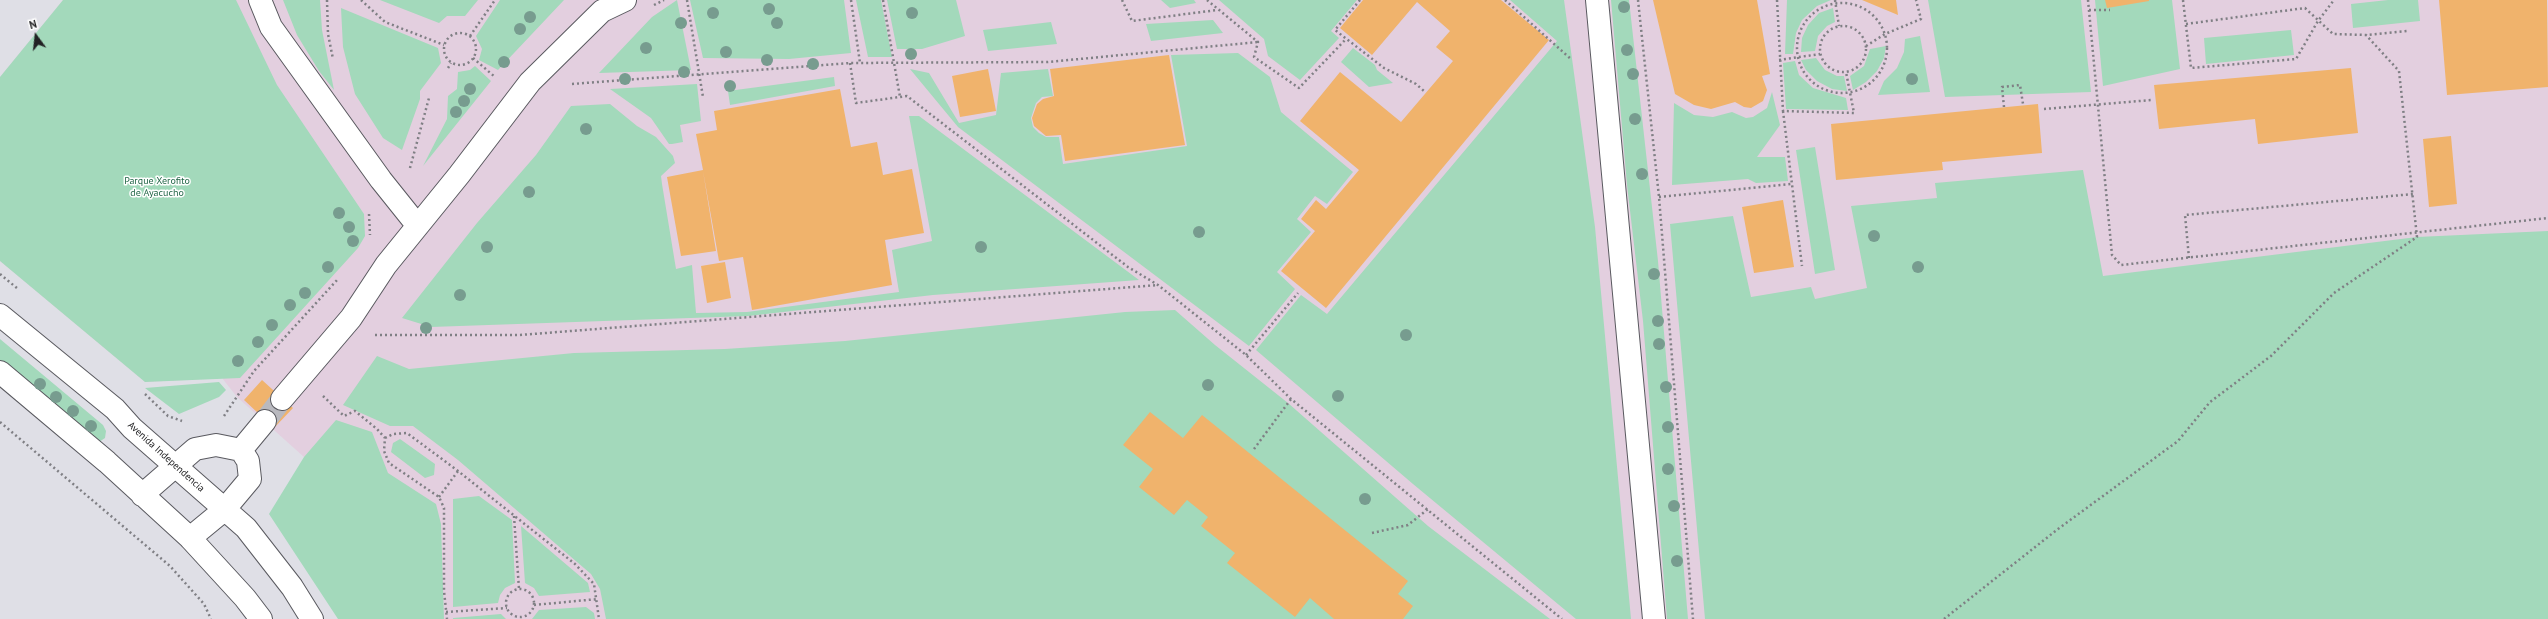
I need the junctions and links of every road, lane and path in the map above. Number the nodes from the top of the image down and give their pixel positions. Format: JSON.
{"nodes":[{"id":1,"x":260,"y":0,"type":"edge"},
{"id":2,"x":361,"y":0,"type":"edge"},
{"id":3,"x":495,"y":0,"type":"edge"},
{"id":4,"x":625,"y":0,"type":"edge"},
{"id":5,"x":686,"y":0,"type":"edge"},
{"id":6,"x":851,"y":0,"type":"edge"},
{"id":7,"x":884,"y":0,"type":"edge"},
{"id":8,"x":1122,"y":0,"type":"edge"},
{"id":9,"x":1207,"y":0,"type":"edge"},
{"id":10,"x":1360,"y":0,"type":"edge"},
{"id":11,"x":1505,"y":0,"type":"edge"},
{"id":12,"x":1597,"y":0,"type":"edge"},
{"id":13,"x":1638,"y":0,"type":"edge"},
{"id":14,"x":1777,"y":0,"type":"edge"},
{"id":15,"x":1916,"y":0,"type":"edge"},
{"id":16,"x":2088,"y":0,"type":"edge"},
{"id":17,"x":2182,"y":0,"type":"edge"},
{"id":18,"x":2334,"y":0,"type":"edge"},
{"id":19,"x":1835,"y":2,"type":"edge"},
{"id":20,"x":1218,"y":10,"type":"junction"},
{"id":21,"x":2089,"y":10,"type":"junction"},
{"id":22,"x":2110,"y":10,"type":"dead end"},
{"id":23,"x":2318,"y":21,"type":"junction"},
{"id":24,"x":2186,"y":24,"type":"junction"},
{"id":25,"x":1839,"y":26,"type":"junction"},
{"id":26,"x":2407,"y":30,"type":"dead end"},
{"id":27,"x":1885,"y":34,"type":"junction"},
{"id":28,"x":2366,"y":35,"type":"junction"},
{"id":29,"x":470,"y":36,"type":"junction"},
{"id":30,"x":1346,"y":39,"type":"junction"},
{"id":31,"x":1258,"y":42,"type":"junction"},
{"id":32,"x":444,"y":45,"type":"junction"},
{"id":33,"x":1866,"y":46,"type":"junction"},
{"id":34,"x":1820,"y":54,"type":"junction"},
{"id":35,"x":473,"y":58,"type":"junction"},
{"id":36,"x":1797,"y":58,"type":"junction"},
{"id":37,"x":1779,"y":60,"type":"junction"},
{"id":38,"x":896,"y":62,"type":"junction"},
{"id":39,"x":451,"y":63,"type":"junction"},
{"id":40,"x":860,"y":63,"type":"junction"},
{"id":41,"x":850,"y":64,"type":"junction"},
{"id":42,"x":1576,"y":64,"type":"dead end"},
{"id":43,"x":448,"y":68,"type":"dead end"},
{"id":44,"x":1846,"y":72,"type":"junction"},
{"id":45,"x":699,"y":73,"type":"junction"},
{"id":46,"x":499,"y":80,"type":"dead end"},
{"id":47,"x":566,"y":84,"type":"dead end"},
{"id":48,"x":1424,"y":91,"type":"dead end"},
{"id":49,"x":1850,"y":93,"type":"junction"},
{"id":50,"x":703,"y":97,"type":"dead end"},
{"id":51,"x":900,"y":97,"type":"junction"},
{"id":52,"x":429,"y":98,"type":"dead end"},
{"id":53,"x":2152,"y":100,"type":"dead end"},
{"id":54,"x":2023,"y":104,"type":"dead end"},
{"id":55,"x":2099,"y":104,"type":"junction"},
{"id":56,"x":2004,"y":106,"type":"dead end"},
{"id":57,"x":2044,"y":109,"type":"dead end"},
{"id":58,"x":1784,"y":111,"type":"junction"},
{"id":59,"x":408,"y":174,"type":"dead end"},
{"id":60,"x":1791,"y":184,"type":"junction"},
{"id":61,"x":2413,"y":194,"type":"junction"},
{"id":62,"x":1659,"y":197,"type":"junction"},
{"id":63,"x":366,"y":207,"type":"dead end"},
{"id":64,"x":2548,"y":218,"type":"edge"},
{"id":65,"x":417,"y":225,"type":"junction"},
{"id":66,"x":2417,"y":232,"type":"junction"},
{"id":67,"x":368,"y":240,"type":"dead end"},
{"id":68,"x":2188,"y":258,"type":"junction"},
{"id":69,"x":1802,"y":266,"type":"dead end"},
{"id":70,"x":340,"y":277,"type":"dead end"},
{"id":71,"x":1158,"y":285,"type":"junction"},
{"id":72,"x":1298,"y":293,"type":"dead end"},
{"id":73,"x":0,"y":315,"type":"edge"},
{"id":74,"x":371,"y":335,"type":"dead end"},
{"id":75,"x":1246,"y":355,"type":"junction"},
{"id":76,"x":0,"y":372,"type":"edge"},
{"id":77,"x":323,"y":395,"type":"dead end"},
{"id":78,"x":282,"y":399,"type":"tunnel mouth"},
{"id":79,"x":1291,"y":399,"type":"junction"},
{"id":80,"x":224,"y":417,"type":"dead end"},
{"id":81,"x":265,"y":421,"type":"tunnel mouth"},
{"id":82,"x":0,"y":422,"type":"edge"},
{"id":83,"x":384,"y":438,"type":"junction"},
{"id":84,"x":1254,"y":449,"type":"dead end"},
{"id":85,"x":241,"y":450,"type":"junction"},
{"id":86,"x":175,"y":464,"type":"junction"},
{"id":87,"x":458,"y":471,"type":"junction"},
{"id":88,"x":142,"y":495,"type":"junction"},
{"id":89,"x":439,"y":497,"type":"junction"},
{"id":90,"x":1428,"y":509,"type":"junction"},
{"id":91,"x":224,"y":510,"type":"junction"},
{"id":92,"x":514,"y":516,"type":"junction"},
{"id":93,"x":1372,"y":533,"type":"dead end"},
{"id":94,"x":190,"y":538,"type":"junction"},
{"id":95,"x":519,"y":589,"type":"junction"},
{"id":96,"x":598,"y":599,"type":"junction"},
{"id":97,"x":534,"y":605,"type":"junction"},
{"id":98,"x":507,"y":608,"type":"junction"},
{"id":99,"x":446,"y":612,"type":"junction"},
{"id":100,"x":518,"y":618,"type":"edge"},
{"id":101,"x":211,"y":619,"type":"edge"},
{"id":102,"x":261,"y":619,"type":"edge"},
{"id":103,"x":312,"y":619,"type":"edge"},
{"id":104,"x":447,"y":619,"type":"edge"},
{"id":105,"x":599,"y":619,"type":"edge"},
{"id":106,"x":1562,"y":619,"type":"edge"},
{"id":107,"x":1654,"y":619,"type":"edge"},
{"id":108,"x":1693,"y":619,"type":"edge"},
{"id":109,"x":1944,"y":619,"type":"edge"}],
"edges":[{"from":1,"to":65,"type":"street"},
{"from":2,"to":32,"type":"path"},
{"from":3,"to":29,"type":"path"},
{"from":4,"to":65,"type":"street"},
{"from":5,"to":45,"type":"path"},
{"from":6,"to":40,"type":"path"},
{"from":7,"to":38,"type":"path"},
{"from":8,"to":20,"type":"path"},
{"from":9,"to":20,"type":"path"},
{"from":10,"to":30,"type":"path"},
{"from":11,"to":42,"type":"path"},
{"from":12,"to":107,"type":"street"},
{"from":13,"to":62,"type":"path"},
{"from":14,"to":37,"type":"path"},
{"from":15,"to":27,"type":"path"},
{"from":16,"to":21,"type":"path"},
{"from":17,"to":24,"type":"path"},
{"from":18,"to":23,"type":"path"},
{"from":19,"to":25,"type":"path"},
{"from":19,"to":27,"type":"path"},
{"from":19,"to":36,"type":"path"},
{"from":20,"to":31,"type":"path"},
{"from":21,"to":22,"type":"path"},
{"from":21,"to":55,"type":"path"},
{"from":23,"to":24,"type":"path"},
{"from":23,"to":24,"type":"path"},
{"from":23,"to":28,"type":"path"},
{"from":25,"to":33,"type":"path"},
{"from":25,"to":34,"type":"path"},
{"from":26,"to":28,"type":"path"},
{"from":27,"to":33,"type":"path"},
{"from":27,"to":49,"type":"path"},
{"from":28,"to":61,"type":"path"},
{"from":29,"to":32,"type":"path"},
{"from":29,"to":35,"type":"path"},
{"from":30,"to":31,"type":"path"},
{"from":30,"to":48,"type":"path"},
{"from":31,"to":38,"type":"path"},
{"from":32,"to":39,"type":"path"},
{"from":33,"to":44,"type":"path"},
{"from":34,"to":36,"type":"path"},
{"from":34,"to":44,"type":"path"},
{"from":35,"to":39,"type":"path"},
{"from":35,"to":46,"type":"path"},
{"from":36,"to":37,"type":"path"},
{"from":36,"to":49,"type":"path"},
{"from":37,"to":58,"type":"path"},
{"from":38,"to":40,"type":"path"},
{"from":38,"to":51,"type":"path"},
{"from":39,"to":43,"type":"path"},
{"from":40,"to":41,"type":"path"},
{"from":41,"to":45,"type":"path"},
{"from":41,"to":51,"type":"path"},
{"from":44,"to":49,"type":"path"},
{"from":45,"to":47,"type":"path"},
{"from":45,"to":50,"type":"path"},
{"from":49,"to":58,"type":"path"},
{"from":51,"to":71,"type":"path"},
{"from":52,"to":59,"type":"path"},
{"from":53,"to":55,"type":"path"},
{"from":54,"to":56,"type":"path"},
{"from":55,"to":57,"type":"path"},
{"from":55,"to":68,"type":"path"},
{"from":58,"to":60,"type":"path"},
{"from":60,"to":62,"type":"path"},
{"from":60,"to":69,"type":"path"},
{"from":61,"to":66,"type":"path"},
{"from":61,"to":68,"type":"path"},
{"from":62,"to":108,"type":"path"},
{"from":63,"to":67,"type":"path"},
{"from":64,"to":66,"type":"path"},
{"from":65,"to":78,"type":"street"},
{"from":66,"to":68,"type":"path"},
{"from":66,"to":109,"type":"path"},
{"from":70,"to":80,"type":"path"},
{"from":71,"to":74,"type":"path"},
{"from":71,"to":75,"type":"path"},
{"from":72,"to":75,"type":"path"},
{"from":73,"to":86,"type":"street","name":"Avenida Independencia"},
{"from":75,"to":79,"type":"path"},
{"from":76,"to":88,"type":"street"},
{"from":77,"to":83,"type":"path"},
{"from":79,"to":84,"type":"path"},
{"from":79,"to":90,"type":"path"},
{"from":81,"to":85,"type":"street"},
{"from":82,"to":101,"type":"path"},
{"from":83,"to":87,"type":"path"},
{"from":83,"to":89,"type":"path"},
{"from":85,"to":86,"type":"street"},
{"from":85,"to":91,"type":"street"},
{"from":86,"to":88,"type":"street"},
{"from":86,"to":91,"type":"street","name":"Avenida Independencia"},
{"from":87,"to":89,"type":"path"},
{"from":87,"to":92,"type":"path"},
{"from":88,"to":94,"type":"street"},
{"from":89,"to":99,"type":"path"},
{"from":90,"to":93,"type":"path"},
{"from":90,"to":106,"type":"path"},
{"from":91,"to":94,"type":"street"},
{"from":91,"to":103,"type":"street","name":"Avenida Independencia"},
{"from":92,"to":95,"type":"path"},
{"from":92,"to":96,"type":"path"},
{"from":94,"to":102,"type":"street"},
{"from":95,"to":97,"type":"path"},
{"from":95,"to":98,"type":"path"},
{"from":96,"to":97,"type":"path"},
{"from":96,"to":105,"type":"path"},
{"from":97,"to":100,"type":"path"},
{"from":98,"to":99,"type":"path"},
{"from":98,"to":100,"type":"path"},
{"from":99,"to":104,"type":"path"}]}
